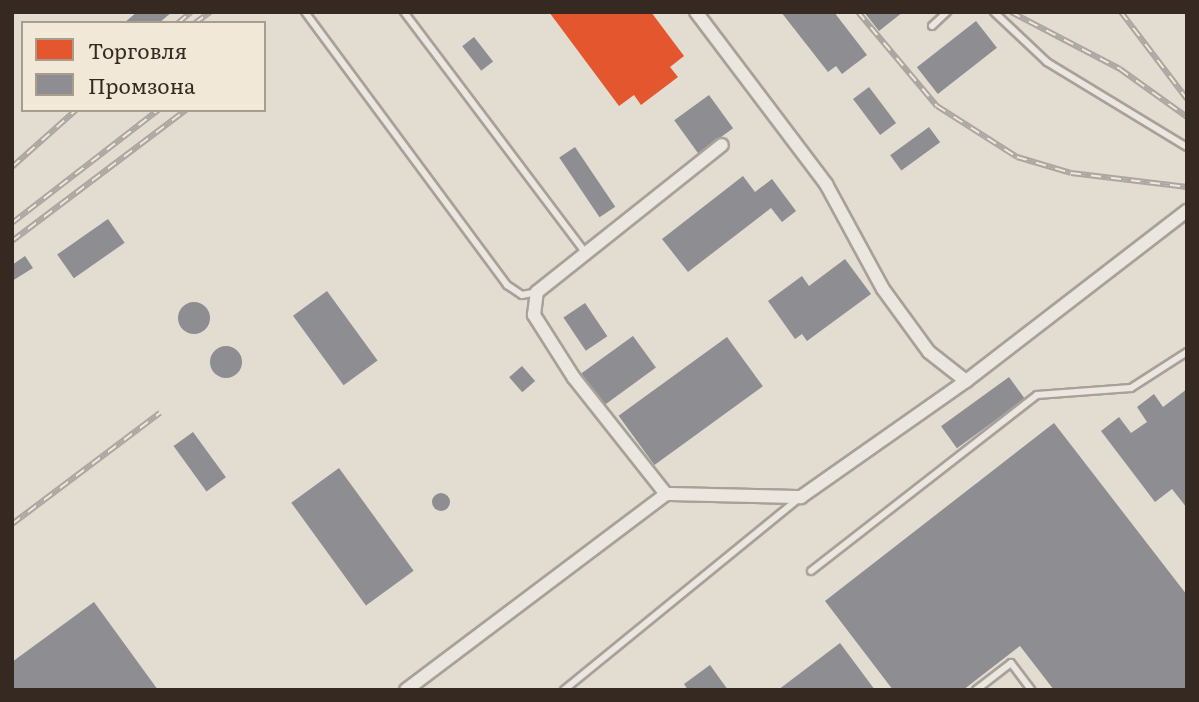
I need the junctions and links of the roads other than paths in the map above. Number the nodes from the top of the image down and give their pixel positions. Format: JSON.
{"nodes":[{"id":1,"x":305,"y":12,"type":"edge"},
{"id":2,"x":404,"y":12,"type":"edge"},
{"id":3,"x":696,"y":12,"type":"edge"},
{"id":4,"x":947,"y":12,"type":"edge"},
{"id":5,"x":994,"y":12,"type":"edge"},
{"id":6,"x":932,"y":26,"type":"dead end"},
{"id":7,"x":722,"y":145,"type":"dead end"},
{"id":8,"x":1187,"y":147,"type":"edge"},
{"id":9,"x":1187,"y":211,"type":"edge"},
{"id":10,"x":584,"y":251,"type":"junction"},
{"id":11,"x":537,"y":292,"type":"junction"},
{"id":12,"x":1187,"y":352,"type":"edge"},
{"id":13,"x":966,"y":381,"type":"junction"},
{"id":14,"x":666,"y":495,"type":"junction"},
{"id":15,"x":801,"y":497,"type":"junction"},
{"id":16,"x":811,"y":571,"type":"dead end"},
{"id":17,"x":407,"y":690,"type":"edge"},
{"id":18,"x":564,"y":690,"type":"edge"},
{"id":19,"x":976,"y":690,"type":"edge"},
{"id":20,"x":1031,"y":690,"type":"edge"}],
"edges":[{"from":1,"to":11,"type":"lane"},
{"from":2,"to":10,"type":"lane"},
{"from":3,"to":13,"type":"street"},
{"from":4,"to":6,"type":"lane"},
{"from":5,"to":8,"type":"lane"},
{"from":7,"to":10,"type":"street"},
{"from":9,"to":13,"type":"street"},
{"from":10,"to":11,"type":"street"},
{"from":11,"to":14,"type":"street"},
{"from":12,"to":16,"type":"lane"},
{"from":13,"to":15,"type":"street"},
{"from":14,"to":15,"type":"street"},
{"from":14,"to":17,"type":"street"},
{"from":15,"to":18,"type":"lane"},
{"from":19,"to":20,"type":"lane"}]}
